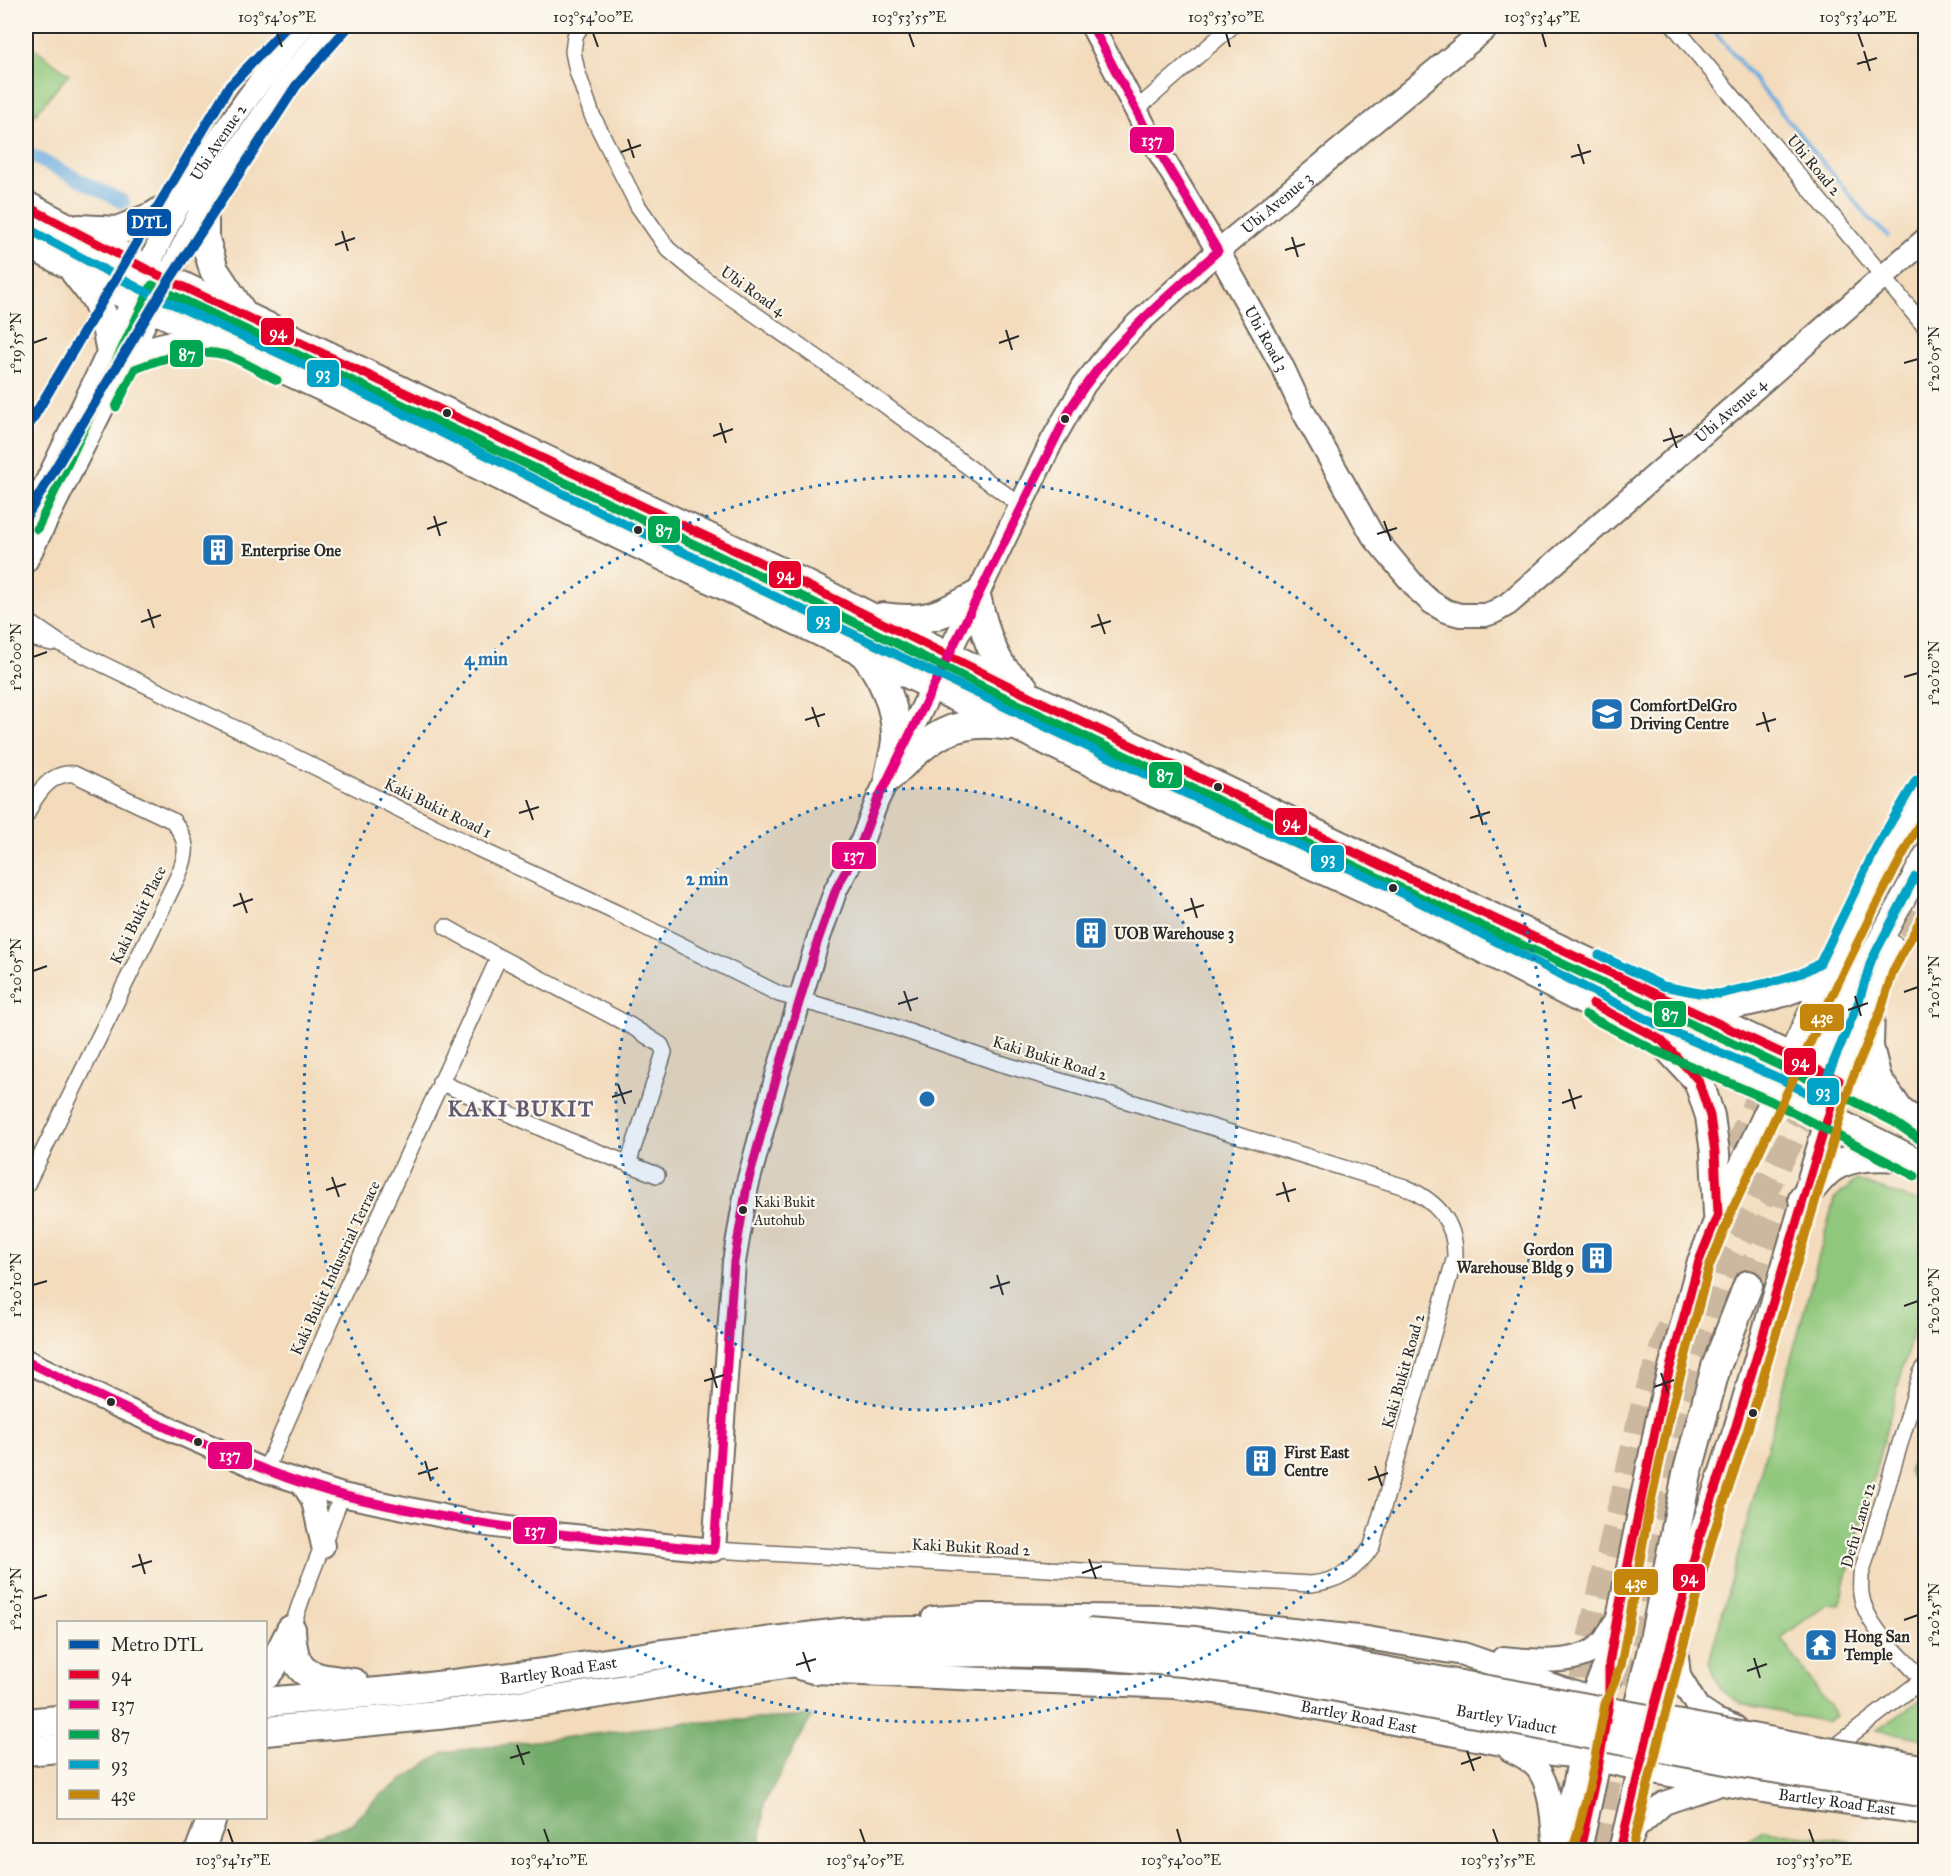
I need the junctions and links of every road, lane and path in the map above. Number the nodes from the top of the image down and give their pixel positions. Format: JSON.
{"nodes":[{"id":1,"x":303,"y":26,"type":"edge"},
{"id":2,"x":330,"y":26,"type":"edge"},
{"id":3,"x":581,"y":26,"type":"edge"},
{"id":4,"x":1092,"y":26,"type":"edge"},
{"id":5,"x":1232,"y":26,"type":"edge"},
{"id":6,"x":1489,"y":26,"type":"edge"},
{"id":7,"x":1674,"y":26,"type":"edge"},
{"id":8,"x":1136,"y":110,"type":"junction"},
{"id":9,"x":194,"y":200,"type":"junction"},
{"id":10,"x":26,"y":206,"type":"edge"},
{"id":11,"x":71,"y":229,"type":"junction"},
{"id":12,"x":1926,"y":239,"type":"edge"},
{"id":13,"x":26,"y":242,"type":"edge"},
{"id":14,"x":1218,"y":251,"type":"junction"},
{"id":15,"x":70,"y":266,"type":"junction"},
{"id":16,"x":156,"y":273,"type":"junction"},
{"id":17,"x":1882,"y":277,"type":"junction"},
{"id":18,"x":143,"y":303,"type":"junction"},
{"id":19,"x":243,"y":315,"type":"junction"},
{"id":20,"x":1926,"y":328,"type":"edge"},
{"id":21,"x":227,"y":344,"type":"junction"},
{"id":22,"x":118,"y":353,"type":"junction"},
{"id":23,"x":1020,"y":505,"type":"junction"},
{"id":24,"x":26,"y":524,"type":"edge"},
{"id":25,"x":26,"y":561,"type":"edge"},
{"id":26,"x":976,"y":596,"type":"junction"},
{"id":27,"x":868,"y":615,"type":"junction"},
{"id":28,"x":1475,"y":615,"type":"joint"},
{"id":29,"x":26,"y":620,"type":"edge"},
{"id":30,"x":26,"y":637,"type":"edge"},
{"id":31,"x":61,"y":644,"type":"junction"},
{"id":32,"x":859,"y":649,"type":"junction"},
{"id":33,"x":948,"y":656,"type":"junction"},
{"id":34,"x":934,"y":685,"type":"junction"},
{"id":35,"x":1035,"y":699,"type":"junction"},
{"id":36,"x":1023,"y":728,"type":"junction"},
{"id":37,"x":889,"y":777,"type":"junction"},
{"id":38,"x":1926,"y":786,"type":"edge"},
{"id":39,"x":26,"y":816,"type":"edge"},
{"id":40,"x":1926,"y":856,"type":"edge"},
{"id":41,"x":1926,"y":883,"type":"edge"},
{"id":42,"x":446,"y":927,"type":"dead end"},
{"id":43,"x":499,"y":957,"type":"junction"},
{"id":44,"x":1829,"y":972,"type":"junction"},
{"id":45,"x":1659,"y":996,"type":"junction"},
{"id":46,"x":800,"y":1000,"type":"junction"},
{"id":47,"x":1870,"y":1005,"type":"junction"},
{"id":48,"x":1661,"y":1040,"type":"junction"},
{"id":49,"x":1801,"y":1062,"type":"junction"},
{"id":50,"x":1839,"y":1080,"type":"junction"},
{"id":51,"x":440,"y":1082,"type":"junction"},
{"id":52,"x":1776,"y":1090,"type":"junction"},
{"id":53,"x":1900,"y":1112,"type":"junction"},
{"id":54,"x":1827,"y":1118,"type":"junction"},
{"id":55,"x":1926,"y":1129,"type":"edge"},
{"id":56,"x":1915,"y":1162,"type":"edge"},
{"id":57,"x":628,"y":1164,"type":"junction"},
{"id":58,"x":657,"y":1175,"type":"dead end"},
{"id":59,"x":26,"y":1186,"type":"edge"},
{"id":60,"x":1803,"y":1199,"type":"junction"},
{"id":61,"x":1718,"y":1214,"type":"junction"},
{"id":62,"x":1748,"y":1285,"type":"tunnel mouth"},
{"id":63,"x":26,"y":1361,"type":"edge"},
{"id":64,"x":1926,"y":1365,"type":"edge"},
{"id":65,"x":263,"y":1470,"type":"junction"},
{"id":66,"x":301,"y":1482,"type":"junction"},
{"id":67,"x":342,"y":1495,"type":"junction"},
{"id":68,"x":323,"y":1546,"type":"junction"},
{"id":69,"x":714,"y":1550,"type":"junction"},
{"id":70,"x":1617,"y":1618,"type":"junction"},
{"id":71,"x":291,"y":1630,"type":"junction"},
{"id":72,"x":849,"y":1632,"type":"junction"},
{"id":73,"x":1674,"y":1637,"type":"junction"},
{"id":74,"x":1086,"y":1644,"type":"junction"},
{"id":75,"x":1463,"y":1654,"type":"junction"},
{"id":76,"x":1609,"y":1664,"type":"joint"},
{"id":77,"x":786,"y":1665,"type":"junction"},
{"id":78,"x":267,"y":1675,"type":"edge"},
{"id":79,"x":1924,"y":1678,"type":"edge"},
{"id":80,"x":412,"y":1689,"type":"junction"},
{"id":81,"x":1601,"y":1701,"type":"junction"},
{"id":82,"x":267,"y":1702,"type":"edge"},
{"id":83,"x":1645,"y":1710,"type":"junction"},
{"id":84,"x":57,"y":1720,"type":"edge"},
{"id":85,"x":26,"y":1723,"type":"edge"},
{"id":86,"x":272,"y":1732,"type":"edge"},
{"id":87,"x":1852,"y":1740,"type":"junction"},
{"id":88,"x":1499,"y":1743,"type":"junction"},
{"id":89,"x":57,"y":1748,"type":"edge"},
{"id":90,"x":26,"y":1752,"type":"edge"},
{"id":91,"x":1591,"y":1759,"type":"junction"},
{"id":92,"x":1926,"y":1759,"type":"edge"},
{"id":93,"x":1638,"y":1769,"type":"junction"},
{"id":94,"x":1926,"y":1770,"type":"edge"},
{"id":95,"x":1722,"y":1784,"type":"junction"},
{"id":96,"x":1926,"y":1792,"type":"edge"},
{"id":97,"x":1926,"y":1813,"type":"edge"},
{"id":98,"x":194,"y":1819,"type":"edge"},
{"id":99,"x":212,"y":1819,"type":"edge"},
{"id":100,"x":183,"y":1851,"type":"edge"},
{"id":101,"x":200,"y":1851,"type":"edge"},
{"id":102,"x":1555,"y":1851,"type":"edge"},
{"id":103,"x":1561,"y":1851,"type":"edge"},
{"id":104,"x":1580,"y":1851,"type":"edge"},
{"id":105,"x":1620,"y":1851,"type":"edge"},
{"id":106,"x":1626,"y":1851,"type":"edge"}],
"edges":[{"from":1,"to":9,"type":"main road","name":"Ubi Avenue 2"},
{"from":2,"to":9,"type":"main road","name":"Ubi Avenue 2"},
{"from":3,"to":23,"type":"street","name":"Ubi Road 4"},
{"from":4,"to":8,"type":"main road","name":"Ubi Road 3"},
{"from":5,"to":8,"type":"street"},
{"from":6,"to":14,"type":"main road","name":"Ubi Avenue 3"},
{"from":7,"to":17,"type":"street","name":"Ubi Road 2"},
{"from":8,"to":14,"type":"main road","name":"Ubi Road 3"},
{"from":9,"to":11,"type":"highway"},
{"from":9,"to":16,"type":"main road","name":"Ubi Avenue 2"},
{"from":9,"to":19,"type":"highway"},
{"from":10,"to":11,"type":"highway"},
{"from":11,"to":16,"type":"highway"},
{"from":12,"to":17,"type":"main road","name":"Ubi Avenue 4"},
{"from":13,"to":15,"type":"highway"},
{"from":14,"to":23,"type":"main road","name":"Ubi Avenue 3"},
{"from":14,"to":28,"type":"main road","name":"Ubi Road 3"},
{"from":15,"to":18,"type":"highway"},
{"from":15,"to":22,"type":"highway"},
{"from":16,"to":18,"type":"main road","name":"Ubi Avenue 2"},
{"from":16,"to":19,"type":"highway"},
{"from":17,"to":20,"type":"street","name":"Ubi Road 2"},
{"from":17,"to":28,"type":"main road","name":"Ubi Avenue 4"},
{"from":18,"to":21,"type":"highway"},
{"from":18,"to":22,"type":"main road","name":"Ubi Avenue 2"},
{"from":19,"to":27,"type":"highway"},
{"from":21,"to":22,"type":"highway"},
{"from":21,"to":32,"type":"highway"},
{"from":22,"to":24,"type":"main road"},
{"from":22,"to":25,"type":"main road"},
{"from":23,"to":26,"type":"main road","name":"Ubi Avenue 3"},
{"from":26,"to":27,"type":"highway"},
{"from":26,"to":33,"type":"main road","name":"Ubi Avenue 3"},
{"from":26,"to":35,"type":"highway"},
{"from":27,"to":33,"type":"highway"},
{"from":29,"to":31,"type":"street","name":"Kaki Bukit Road 1"},
{"from":30,"to":31,"type":"street","name":"Kaki Bukit Road 1"},
{"from":31,"to":46,"type":"street","name":"Kaki Bukit Road 1"},
{"from":32,"to":34,"type":"highway"},
{"from":32,"to":37,"type":"highway"},
{"from":33,"to":34,"type":"main road","name":"Ubi Avenue 3"},
{"from":33,"to":35,"type":"highway"},
{"from":34,"to":36,"type":"highway"},
{"from":34,"to":37,"type":"main road","name":"Ubi Avenue 3"},
{"from":35,"to":45,"type":"highway"},
{"from":36,"to":37,"type":"highway"},
{"from":36,"to":48,"type":"highway"},
{"from":37,"to":46,"type":"main road","name":"Ubi Avenue 3"},
{"from":38,"to":44,"type":"main road"},
{"from":39,"to":59,"type":"street","name":"Kaki Bukit Place"},
{"from":40,"to":49,"type":"main road"},
{"from":41,"to":47,"type":"main road"},
{"from":42,"to":43,"type":"street"},
{"from":43,"to":51,"type":"street","name":"Kaki Bukit Industrial Terrace"},
{"from":43,"to":57,"type":"street"},
{"from":44,"to":45,"type":"highway"},
{"from":44,"to":49,"type":"main road"},
{"from":45,"to":49,"type":"highway"},
{"from":46,"to":69,"type":"main road","name":"Ubi Avenue 3"},
{"from":46,"to":69,"type":"street","name":"Kaki Bukit Road 2"},
{"from":47,"to":50,"type":"main road"},
{"from":47,"to":53,"type":"highway"},
{"from":48,"to":52,"type":"highway"},
{"from":48,"to":61,"type":"highway"},
{"from":49,"to":50,"type":"highway"},
{"from":49,"to":52,"type":"main road"},
{"from":50,"to":53,"type":"highway"},
{"from":50,"to":54,"type":"main road"},
{"from":51,"to":57,"type":"street"},
{"from":51,"to":65,"type":"street","name":"Kaki Bukit Industrial Terrace"},
{"from":52,"to":54,"type":"highway"},
{"from":52,"to":61,"type":"main road"},
{"from":53,"to":55,"type":"highway"},
{"from":54,"to":56,"type":"highway"},
{"from":54,"to":60,"type":"main road"},
{"from":56,"to":60,"type":"highway"},
{"from":57,"to":58,"type":"street"},
{"from":60,"to":73,"type":"main road"},
{"from":61,"to":70,"type":"main road"},
{"from":62,"to":83,"type":"highway"},
{"from":63,"to":65,"type":"main road"},
{"from":64,"to":79,"type":"street","name":"Defu Lane 12"},
{"from":65,"to":66,"type":"main road"},
{"from":66,"to":67,"type":"main road"},
{"from":66,"to":68,"type":"main road"},
{"from":67,"to":68,"type":"street"},
{"from":67,"to":69,"type":"main road"},
{"from":68,"to":71,"type":"street"},
{"from":70,"to":75,"type":"main road"},
{"from":70,"to":76,"type":"main road"},
{"from":71,"to":78,"type":"highway"},
{"from":71,"to":80,"type":"highway"},
{"from":72,"to":74,"type":"highway","name":"Bartley Road East"},
{"from":72,"to":75,"type":"main road","name":"Bartley Road East"},
{"from":72,"to":80,"type":"highway","name":"Bartley Road East"},
{"from":73,"to":83,"type":"main road"},
{"from":73,"to":87,"type":"main road"},
{"from":74,"to":77,"type":"highway","name":"Bartley Road East"},
{"from":74,"to":94,"type":"highway","name":"Bartley Viaduct","bridge":true},
{"from":74,"to":96,"type":"highway","name":"Bartley Viaduct","bridge":true},
{"from":75,"to":81,"type":"main road","name":"Bartley Road East"},
{"from":76,"to":81,"type":"highway"},
{"from":77,"to":86,"type":"highway","name":"Bartley Road East"},
{"from":77,"to":88,"type":"main road","name":"Bartley Road East"},
{"from":79,"to":87,"type":"street","name":"Defu Lane 12"},
{"from":80,"to":82,"type":"highway","name":"Bartley Road East"},
{"from":81,"to":83,"type":"main road","name":"Bartley Road East"},
{"from":81,"to":91,"type":"highway"},
{"from":83,"to":91,"type":"highway"},
{"from":83,"to":93,"type":"main road"},
{"from":84,"to":85,"type":"highway"},
{"from":87,"to":92,"type":"main road"},
{"from":88,"to":91,"type":"main road","name":"Bartley Road East"},
{"from":88,"to":102,"type":"main road"},
{"from":89,"to":90,"type":"highway"},
{"from":91,"to":93,"type":"main road","name":"Bartley Road East"},
{"from":91,"to":103,"type":"highway"},
{"from":91,"to":104,"type":"main road"},
{"from":93,"to":95,"type":"main road","name":"Bartley Road East"},
{"from":93,"to":105,"type":"main road"},
{"from":95,"to":97,"type":"main road","name":"Bartley Road East"},
{"from":95,"to":106,"type":"main road"},
{"from":98,"to":100,"type":"highway"},
{"from":99,"to":101,"type":"highway"}]}
